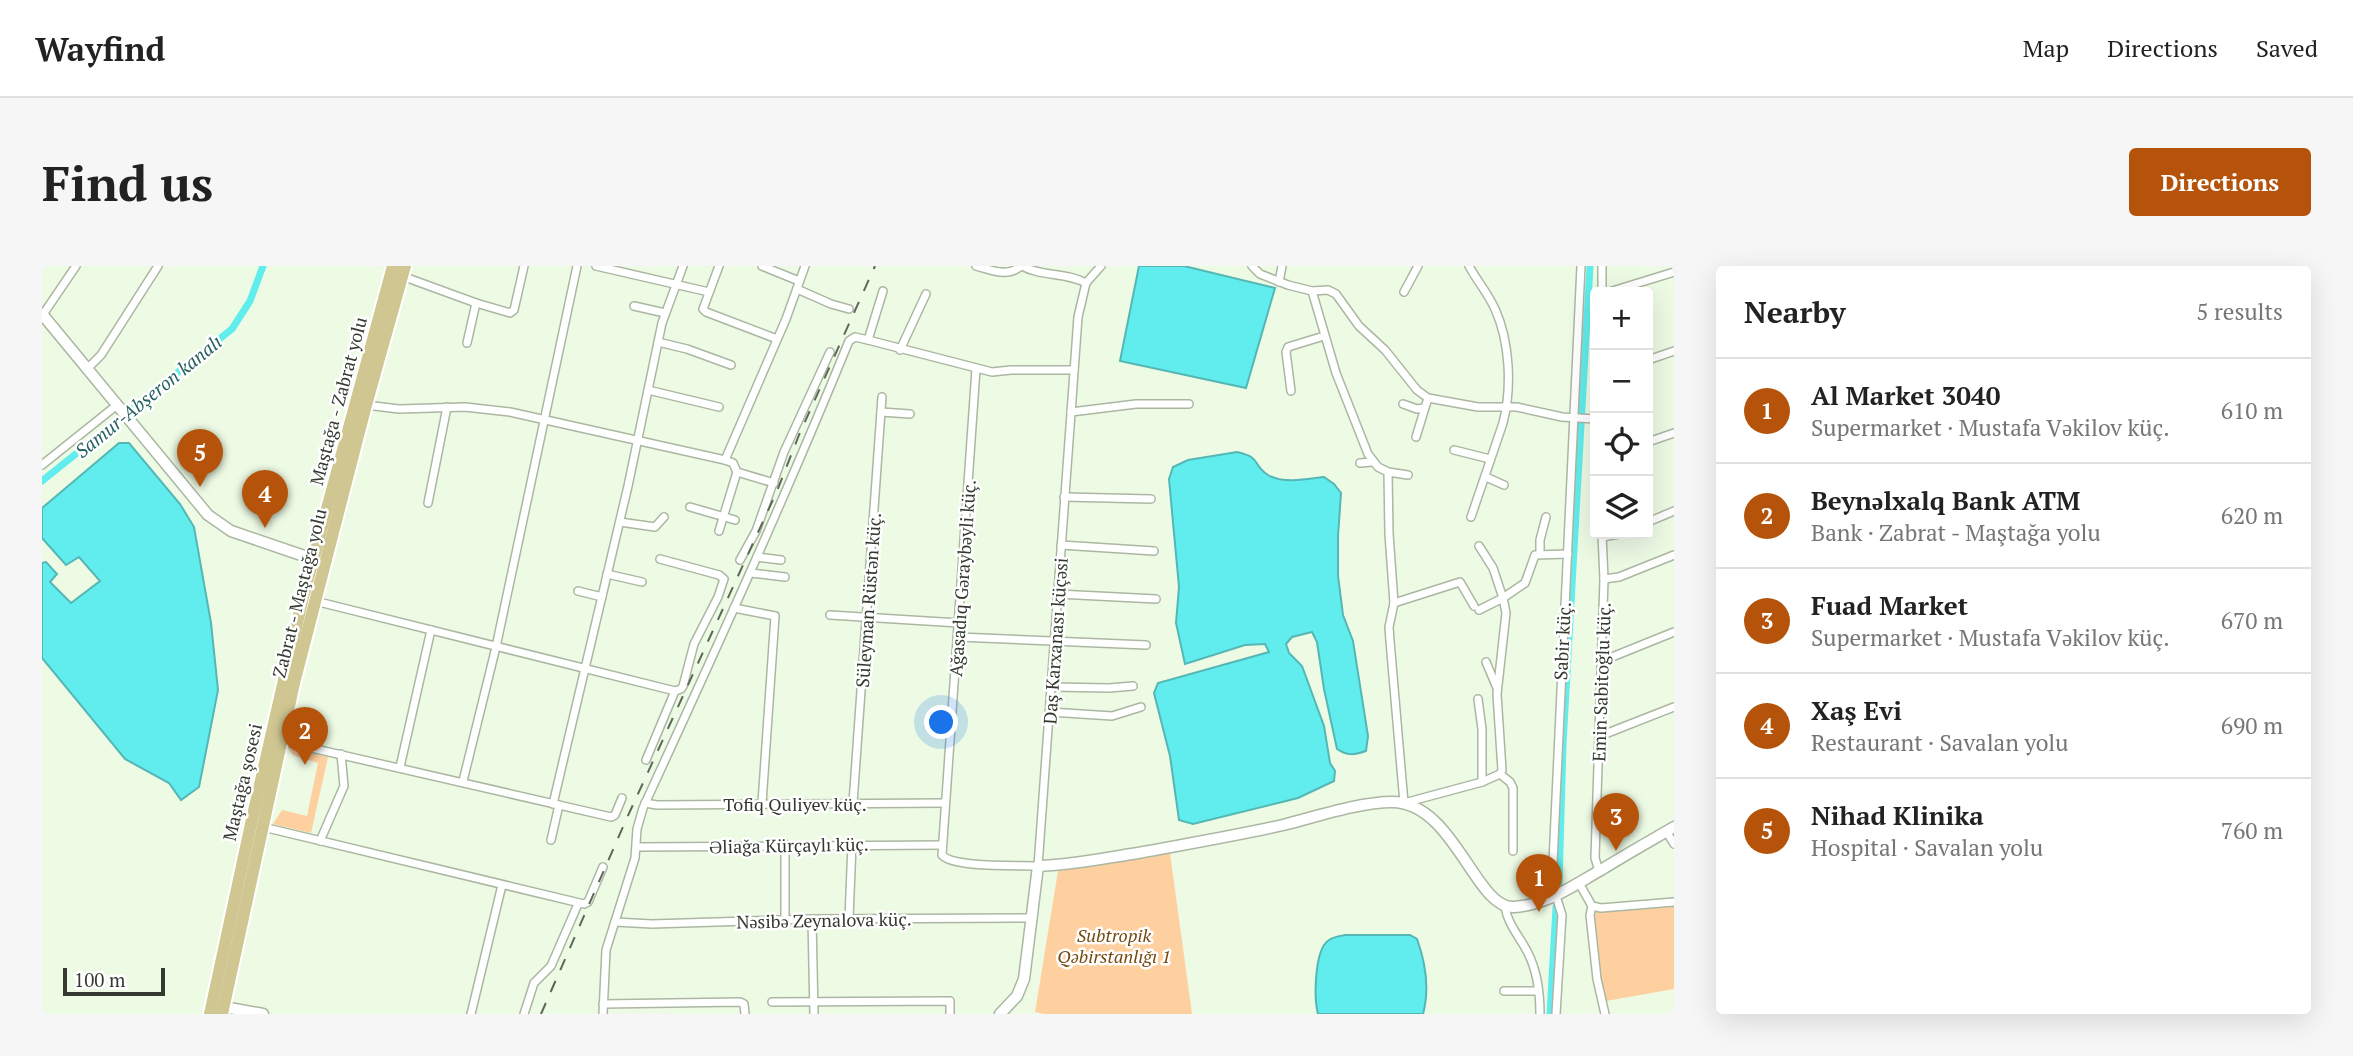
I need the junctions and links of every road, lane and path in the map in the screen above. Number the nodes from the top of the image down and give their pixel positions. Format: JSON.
{"nodes":[{"id":1,"x":76,"y":266,"type":"edge"},
{"id":2,"x":158,"y":266,"type":"edge"},
{"id":3,"x":393,"y":266,"type":"edge"},
{"id":4,"x":524,"y":266,"type":"edge"},
{"id":5,"x":577,"y":266,"type":"edge"},
{"id":6,"x":596,"y":266,"type":"edge"},
{"id":7,"x":683,"y":266,"type":"edge"},
{"id":8,"x":719,"y":266,"type":"edge"},
{"id":9,"x":762,"y":266,"type":"edge"},
{"id":10,"x":804,"y":266,"type":"edge"},
{"id":11,"x":976,"y":266,"type":"edge"},
{"id":12,"x":1021,"y":266,"type":"edge"},
{"id":13,"x":1101,"y":266,"type":"edge"},
{"id":14,"x":1252,"y":266,"type":"edge"},
{"id":15,"x":1282,"y":266,"type":"edge"},
{"id":16,"x":1418,"y":266,"type":"edge"},
{"id":17,"x":1469,"y":266,"type":"edge"},
{"id":18,"x":1581,"y":266,"type":"edge"},
{"id":19,"x":1602,"y":266,"type":"edge"},
{"id":20,"x":403,"y":271,"type":"edge"},
{"id":21,"x":1674,"y":272,"type":"edge"},
{"id":22,"x":1279,"y":282,"type":"junction"},
{"id":23,"x":1086,"y":283,"type":"junction"},
{"id":24,"x":676,"y":284,"type":"junction"},
{"id":25,"x":798,"y":285,"type":"junction"},
{"id":26,"x":1602,"y":287,"type":"edge"},
{"id":27,"x":1625,"y":287,"type":"edge"},
{"id":28,"x":883,"y":291,"type":"dead end"},
{"id":29,"x":1312,"y":291,"type":"junction"},
{"id":30,"x":709,"y":292,"type":"junction"},
{"id":31,"x":1404,"y":292,"type":"dead end"},
{"id":32,"x":926,"y":294,"type":"dead end"},
{"id":33,"x":475,"y":303,"type":"junction"},
{"id":34,"x":634,"y":306,"type":"dead end"},
{"id":35,"x":849,"y":309,"type":"dead end"},
{"id":36,"x":665,"y":313,"type":"junction"},
{"id":37,"x":42,"y":315,"type":"edge"},
{"id":38,"x":1324,"y":336,"type":"junction"},
{"id":39,"x":777,"y":339,"type":"junction"},
{"id":40,"x":868,"y":340,"type":"junction"},
{"id":41,"x":467,"y":342,"type":"dead end"},
{"id":42,"x":658,"y":342,"type":"junction"},
{"id":43,"x":900,"y":350,"type":"junction"},
{"id":44,"x":1674,"y":351,"type":"edge"},
{"id":45,"x":830,"y":352,"type":"dead end"},
{"id":46,"x":1653,"y":358,"type":"edge"},
{"id":47,"x":730,"y":365,"type":"dead end"},
{"id":48,"x":87,"y":369,"type":"junction"},
{"id":49,"x":976,"y":369,"type":"junction"},
{"id":50,"x":1073,"y":370,"type":"junction"},
{"id":51,"x":648,"y":390,"type":"junction"},
{"id":52,"x":1291,"y":391,"type":"dead end"},
{"id":53,"x":882,"y":397,"type":"dead end"},
{"id":54,"x":1427,"y":398,"type":"junction"},
{"id":55,"x":1189,"y":404,"type":"dead end"},
{"id":56,"x":1403,"y":404,"type":"dead end"},
{"id":57,"x":366,"y":405,"type":"junction"},
{"id":58,"x":447,"y":407,"type":"junction"},
{"id":59,"x":1507,"y":407,"type":"junction"},
{"id":60,"x":119,"y":408,"type":"junction"},
{"id":61,"x":719,"y":408,"type":"dead end"},
{"id":62,"x":1424,"y":408,"type":"junction"},
{"id":63,"x":881,"y":412,"type":"junction"},
{"id":64,"x":1071,"y":412,"type":"junction"},
{"id":65,"x":910,"y":414,"type":"dead end"},
{"id":66,"x":1574,"y":418,"type":"junction"},
{"id":67,"x":1590,"y":418,"type":"edge"},
{"id":68,"x":546,"y":420,"type":"junction"},
{"id":69,"x":1674,"y":433,"type":"edge"},
{"id":70,"x":1416,"y":437,"type":"dead end"},
{"id":71,"x":1653,"y":440,"type":"edge"},
{"id":72,"x":638,"y":441,"type":"junction"},
{"id":73,"x":1454,"y":450,"type":"dead end"},
{"id":74,"x":1490,"y":459,"type":"junction"},
{"id":75,"x":725,"y":460,"type":"junction"},
{"id":76,"x":1372,"y":462,"type":"junction"},
{"id":77,"x":1360,"y":463,"type":"dead end"},
{"id":78,"x":42,"y":465,"type":"edge"},
{"id":79,"x":737,"y":472,"type":"junction"},
{"id":80,"x":1388,"y":472,"type":"junction"},
{"id":81,"x":1408,"y":475,"type":"dead end"},
{"id":82,"x":1486,"y":477,"type":"junction"},
{"id":83,"x":774,"y":483,"type":"junction"},
{"id":84,"x":1504,"y":485,"type":"dead end"},
{"id":85,"x":1064,"y":498,"type":"junction"},
{"id":86,"x":1151,"y":499,"type":"dead end"},
{"id":87,"x":428,"y":503,"type":"dead end"},
{"id":88,"x":690,"y":507,"type":"dead end"},
{"id":89,"x":1674,"y":511,"type":"edge"},
{"id":90,"x":723,"y":515,"type":"junction"},
{"id":91,"x":664,"y":517,"type":"dead end"},
{"id":92,"x":1471,"y":517,"type":"dead end"},
{"id":93,"x":1546,"y":517,"type":"dead end"},
{"id":94,"x":735,"y":520,"type":"dead end"},
{"id":95,"x":1653,"y":520,"type":"edge"},
{"id":96,"x":620,"y":522,"type":"junction"},
{"id":97,"x":719,"y":531,"type":"dead end"},
{"id":98,"x":1602,"y":539,"type":"edge"},
{"id":99,"x":1062,"y":545,"type":"junction"},
{"id":100,"x":1479,"y":546,"type":"dead end"},
{"id":101,"x":1154,"y":551,"type":"dead end"},
{"id":102,"x":1540,"y":553,"type":"junction"},
{"id":103,"x":1568,"y":554,"type":"junction"},
{"id":104,"x":1674,"y":555,"type":"edge"},
{"id":105,"x":757,"y":557,"type":"junction"},
{"id":106,"x":660,"y":559,"type":"dead end"},
{"id":107,"x":740,"y":560,"type":"dead end"},
{"id":108,"x":781,"y":560,"type":"dead end"},
{"id":109,"x":319,"y":561,"type":"junction"},
{"id":110,"x":607,"y":573,"type":"junction"},
{"id":111,"x":751,"y":573,"type":"junction"},
{"id":112,"x":786,"y":577,"type":"dead end"},
{"id":113,"x":1604,"y":579,"type":"junction"},
{"id":114,"x":642,"y":582,"type":"dead end"},
{"id":115,"x":578,"y":591,"type":"dead end"},
{"id":116,"x":1058,"y":594,"type":"junction"},
{"id":117,"x":602,"y":597,"type":"junction"},
{"id":118,"x":1503,"y":598,"type":"junction"},
{"id":119,"x":1156,"y":599,"type":"dead end"},
{"id":120,"x":315,"y":601,"type":"junction"},
{"id":121,"x":1394,"y":603,"type":"junction"},
{"id":122,"x":734,"y":608,"type":"junction"},
{"id":123,"x":830,"y":615,"type":"dead end"},
{"id":124,"x":867,"y":617,"type":"junction"},
{"id":125,"x":959,"y":623,"type":"junction"},
{"id":126,"x":431,"y":630,"type":"junction"},
{"id":127,"x":1674,"y":632,"type":"edge"},
{"id":128,"x":958,"y":637,"type":"junction"},
{"id":129,"x":1055,"y":641,"type":"junction"},
{"id":130,"x":1146,"y":645,"type":"dead end"},
{"id":131,"x":496,"y":647,"type":"junction"},
{"id":132,"x":1602,"y":661,"type":"junction"},
{"id":133,"x":1486,"y":662,"type":"dead end"},
{"id":134,"x":586,"y":668,"type":"junction"},
{"id":135,"x":1133,"y":685,"type":"dead end"},
{"id":136,"x":1052,"y":687,"type":"junction"},
{"id":137,"x":1497,"y":688,"type":"junction"},
{"id":138,"x":675,"y":691,"type":"junction"},
{"id":139,"x":1478,"y":699,"type":"dead end"},
{"id":140,"x":1141,"y":707,"type":"dead end"},
{"id":141,"x":1674,"y":707,"type":"edge"},
{"id":142,"x":1050,"y":712,"type":"junction"},
{"id":143,"x":1600,"y":736,"type":"junction"},
{"id":144,"x":281,"y":741,"type":"junction"},
{"id":145,"x":341,"y":754,"type":"junction"},
{"id":146,"x":646,"y":760,"type":"dead end"},
{"id":147,"x":400,"y":767,"type":"junction"},
{"id":148,"x":1500,"y":774,"type":"junction"},
{"id":149,"x":463,"y":781,"type":"junction"},
{"id":150,"x":1482,"y":782,"type":"junction"},
{"id":151,"x":622,"y":798,"type":"dead end"},
{"id":152,"x":645,"y":803,"type":"junction"},
{"id":153,"x":762,"y":803,"type":"junction"},
{"id":154,"x":852,"y":803,"type":"junction"},
{"id":155,"x":945,"y":803,"type":"junction"},
{"id":156,"x":1404,"y":803,"type":"junction"},
{"id":157,"x":556,"y":805,"type":"junction"},
{"id":158,"x":263,"y":827,"type":"junction"},
{"id":159,"x":1670,"y":829,"type":"edge"},
{"id":160,"x":551,"y":840,"type":"dead end"},
{"id":161,"x":320,"y":841,"type":"junction"},
{"id":162,"x":785,"y":844,"type":"junction"},
{"id":163,"x":852,"y":844,"type":"junction"},
{"id":164,"x":1674,"y":844,"type":"edge"},
{"id":165,"x":942,"y":845,"type":"junction"},
{"id":166,"x":637,"y":848,"type":"junction"},
{"id":167,"x":1513,"y":851,"type":"dead end"},
{"id":168,"x":1038,"y":866,"type":"junction"},
{"id":169,"x":603,"y":867,"type":"dead end"},
{"id":170,"x":1599,"y":871,"type":"junction"},
{"id":171,"x":1579,"y":883,"type":"junction"},
{"id":172,"x":502,"y":885,"type":"junction"},
{"id":173,"x":1555,"y":897,"type":"junction"},
{"id":174,"x":1674,"y":902,"type":"edge"},
{"id":175,"x":578,"y":904,"type":"junction"},
{"id":176,"x":1592,"y":906,"type":"junction"},
{"id":177,"x":1504,"y":907,"type":"junction"},
{"id":178,"x":1033,"y":918,"type":"junction"},
{"id":179,"x":812,"y":919,"type":"junction"},
{"id":180,"x":849,"y":919,"type":"junction"},
{"id":181,"x":785,"y":920,"type":"junction"},
{"id":182,"x":615,"y":922,"type":"junction"},
{"id":183,"x":1504,"y":991,"type":"dead end"},
{"id":184,"x":1538,"y":991,"type":"junction"},
{"id":185,"x":814,"y":1001,"type":"junction"},
{"id":186,"x":772,"y":1002,"type":"dead end"},
{"id":187,"x":603,"y":1004,"type":"junction"},
{"id":188,"x":692,"y":1004,"type":"junction"},
{"id":189,"x":217,"y":1010,"type":"edge"},
{"id":190,"x":263,"y":1014,"type":"edge"},
{"id":191,"x":471,"y":1014,"type":"edge"},
{"id":192,"x":523,"y":1014,"type":"edge"},
{"id":193,"x":603,"y":1014,"type":"edge"},
{"id":194,"x":691,"y":1014,"type":"edge"},
{"id":195,"x":745,"y":1014,"type":"edge"},
{"id":196,"x":814,"y":1014,"type":"edge"},
{"id":197,"x":950,"y":1014,"type":"edge"},
{"id":198,"x":1000,"y":1014,"type":"edge"},
{"id":199,"x":1540,"y":1014,"type":"edge"},
{"id":200,"x":1556,"y":1014,"type":"edge"},
{"id":201,"x":1605,"y":1014,"type":"edge"}],
"edges":[{"from":1,"to":37,"type":"street"},
{"from":2,"to":48,"type":"street"},
{"from":3,"to":109,"type":"main road","name":"Maştağa - Zabrat yolu"},
{"from":4,"to":33,"type":"street"},
{"from":5,"to":68,"type":"street"},
{"from":6,"to":24,"type":"street"},
{"from":7,"to":24,"type":"street"},
{"from":8,"to":30,"type":"street"},
{"from":9,"to":25,"type":"street"},
{"from":10,"to":25,"type":"street"},
{"from":11,"to":12,"type":"street"},
{"from":12,"to":23,"type":"street"},
{"from":13,"to":23,"type":"street","name":"Daş Karxanası küçəsi"},
{"from":14,"to":22,"type":"street"},
{"from":15,"to":22,"type":"street"},
{"from":16,"to":31,"type":"street"},
{"from":17,"to":59,"type":"street"},
{"from":18,"to":66,"type":"street","name":"Sabir küç."},
{"from":19,"to":26,"type":"street"},
{"from":20,"to":33,"type":"street"},
{"from":20,"to":57,"type":"main road","name":"Zabrat - Maştağa yolu"},
{"from":21,"to":27,"type":"street"},
{"from":22,"to":29,"type":"street"},
{"from":23,"to":50,"type":"street","name":"Daş Karxanası küçəsi"},
{"from":24,"to":30,"type":"street"},
{"from":24,"to":36,"type":"street"},
{"from":25,"to":35,"type":"street"},
{"from":25,"to":39,"type":"street"},
{"from":28,"to":40,"type":"street"},
{"from":29,"to":38,"type":"street"},
{"from":29,"to":54,"type":"street"},
{"from":30,"to":39,"type":"street"},
{"from":32,"to":43,"type":"street"},
{"from":33,"to":41,"type":"street"},
{"from":34,"to":36,"type":"street"},
{"from":36,"to":42,"type":"street"},
{"from":37,"to":48,"type":"street"},
{"from":38,"to":52,"type":"street"},
{"from":38,"to":76,"type":"street"},
{"from":39,"to":75,"type":"street"},
{"from":40,"to":43,"type":"street"},
{"from":40,"to":105,"type":"street"},
{"from":42,"to":47,"type":"street"},
{"from":42,"to":51,"type":"street"},
{"from":43,"to":49,"type":"street"},
{"from":44,"to":46,"type":"street"},
{"from":45,"to":83,"type":"street"},
{"from":48,"to":60,"type":"street"},
{"from":49,"to":50,"type":"street"},
{"from":49,"to":125,"type":"street","name":"Ağasadıq Gəraybəyli küç."},
{"from":50,"to":64,"type":"street","name":"Daş Karxanası küçəsi"},
{"from":51,"to":61,"type":"street"},
{"from":51,"to":72,"type":"street"},
{"from":53,"to":63,"type":"street","name":"Süleyman Rüstən küç."},
{"from":54,"to":59,"type":"street"},
{"from":54,"to":62,"type":"street"},
{"from":55,"to":64,"type":"street"},
{"from":56,"to":62,"type":"street"},
{"from":57,"to":58,"type":"street"},
{"from":57,"to":109,"type":"main road","name":"Zabrat - Maştağa yolu"},
{"from":58,"to":68,"type":"street"},
{"from":58,"to":87,"type":"street"},
{"from":59,"to":66,"type":"street"},
{"from":59,"to":74,"type":"street"},
{"from":60,"to":78,"type":"street"},
{"from":60,"to":109,"type":"street"},
{"from":62,"to":70,"type":"street"},
{"from":63,"to":65,"type":"street"},
{"from":63,"to":124,"type":"street","name":"Süleyman Rüstən küç."},
{"from":64,"to":85,"type":"street","name":"Daş Karxanası küçəsi"},
{"from":66,"to":67,"type":"street"},
{"from":66,"to":103,"type":"street","name":"Sabir küç."},
{"from":68,"to":72,"type":"street"},
{"from":68,"to":131,"type":"street"},
{"from":69,"to":71,"type":"street"},
{"from":72,"to":75,"type":"street"},
{"from":72,"to":96,"type":"street"},
{"from":73,"to":74,"type":"street"},
{"from":74,"to":82,"type":"street"},
{"from":75,"to":79,"type":"street"},
{"from":76,"to":77,"type":"street"},
{"from":76,"to":80,"type":"street"},
{"from":79,"to":83,"type":"street"},
{"from":79,"to":90,"type":"street"},
{"from":80,"to":81,"type":"street"},
{"from":80,"to":121,"type":"street"},
{"from":82,"to":84,"type":"street"},
{"from":82,"to":92,"type":"street"},
{"from":83,"to":107,"type":"street"},
{"from":85,"to":86,"type":"street"},
{"from":85,"to":99,"type":"street","name":"Daş Karxanası küçəsi"},
{"from":88,"to":90,"type":"street"},
{"from":89,"to":95,"type":"street"},
{"from":90,"to":94,"type":"street"},
{"from":90,"to":97,"type":"street"},
{"from":91,"to":96,"type":"street"},
{"from":93,"to":102,"type":"street"},
{"from":96,"to":110,"type":"street"},
{"from":98,"to":113,"type":"street","name":"Emin Sabitoğlu küç."},
{"from":99,"to":101,"type":"street"},
{"from":99,"to":116,"type":"street","name":"Daş Karxanası küçəsi"},
{"from":100,"to":118,"type":"street"},
{"from":102,"to":103,"type":"street"},
{"from":102,"to":118,"type":"street"},
{"from":103,"to":173,"type":"street","name":"Sabir küç."},
{"from":104,"to":113,"type":"street"},
{"from":105,"to":108,"type":"street"},
{"from":105,"to":111,"type":"street"},
{"from":106,"to":138,"type":"street"},
{"from":109,"to":120,"type":"main road","name":"Zabrat - Maştağa yolu"},
{"from":109,"to":189,"type":"main road","name":"Maştağa şosesi"},
{"from":110,"to":114,"type":"street"},
{"from":110,"to":117,"type":"street"},
{"from":111,"to":112,"type":"street"},
{"from":111,"to":122,"type":"street"},
{"from":113,"to":132,"type":"street","name":"Emin Sabitoğlu küç."},
{"from":115,"to":117,"type":"street"},
{"from":116,"to":119,"type":"street"},
{"from":116,"to":129,"type":"street","name":"Daş Karxanası küçəsi"},
{"from":117,"to":134,"type":"street"},
{"from":118,"to":121,"type":"street"},
{"from":118,"to":137,"type":"street"},
{"from":120,"to":126,"type":"street"},
{"from":120,"to":144,"type":"main road","name":"Zabrat - Maştağa yolu"},
{"from":121,"to":156,"type":"street"},
{"from":122,"to":152,"type":"street"},
{"from":122,"to":153,"type":"street"},
{"from":123,"to":124,"type":"street"},
{"from":124,"to":125,"type":"street"},
{"from":124,"to":154,"type":"street","name":"Süleyman Rüstən küç."},
{"from":125,"to":128,"type":"street","name":"Ağasadıq Gəraybəyli küç."},
{"from":126,"to":131,"type":"street"},
{"from":126,"to":147,"type":"street"},
{"from":127,"to":132,"type":"street"},
{"from":128,"to":129,"type":"street"},
{"from":128,"to":155,"type":"street","name":"Ağasadıq Gəraybəyli küç."},
{"from":129,"to":130,"type":"street"},
{"from":129,"to":136,"type":"street","name":"Daş Karxanası küçəsi"},
{"from":131,"to":134,"type":"street"},
{"from":131,"to":149,"type":"street"},
{"from":132,"to":143,"type":"street","name":"Emin Sabitoğlu küç."},
{"from":133,"to":137,"type":"street"},
{"from":134,"to":138,"type":"street"},
{"from":134,"to":157,"type":"street"},
{"from":135,"to":136,"type":"street"},
{"from":136,"to":142,"type":"street","name":"Daş Karxanası küçəsi"},
{"from":137,"to":148,"type":"street"},
{"from":138,"to":146,"type":"street"},
{"from":139,"to":150,"type":"street"},
{"from":140,"to":142,"type":"street"},
{"from":141,"to":143,"type":"street"},
{"from":142,"to":168,"type":"street","name":"Daş Karxanası küçəsi"},
{"from":143,"to":170,"type":"street","name":"Emin Sabitoğlu küç."},
{"from":144,"to":145,"type":"street"},
{"from":144,"to":158,"type":"main road","name":"Zabrat - Maştağa yolu"},
{"from":145,"to":147,"type":"street"},
{"from":145,"to":161,"type":"street"},
{"from":147,"to":149,"type":"street"},
{"from":148,"to":150,"type":"street"},
{"from":148,"to":167,"type":"street"},
{"from":149,"to":157,"type":"street"},
{"from":150,"to":156,"type":"street"},
{"from":151,"to":157,"type":"street"},
{"from":152,"to":153,"type":"street","name":"Tofiq Quliyev küç."},
{"from":152,"to":166,"type":"street"},
{"from":153,"to":154,"type":"street","name":"Tofiq Quliyev küç."},
{"from":154,"to":155,"type":"street","name":"Tofiq Quliyev küç."},
{"from":155,"to":165,"type":"street","name":"Ağasadıq Gəraybəyli küç."},
{"from":156,"to":168,"type":"street"},
{"from":156,"to":177,"type":"street"},
{"from":157,"to":160,"type":"street"},
{"from":158,"to":161,"type":"street"},
{"from":158,"to":189,"type":"main road","name":"Zabrat - Maştağa yolu"},
{"from":159,"to":164,"type":"street"},
{"from":159,"to":170,"type":"street"},
{"from":161,"to":172,"type":"street"},
{"from":162,"to":163,"type":"street","name":"Əliağa Kürçaylı küç."},
{"from":162,"to":166,"type":"street","name":"Əliağa Kürçaylı küç."},
{"from":162,"to":181,"type":"street"},
{"from":163,"to":165,"type":"street","name":"Əliağa Kürçaylı küç."},
{"from":163,"to":180,"type":"street"},
{"from":165,"to":168,"type":"street"},
{"from":166,"to":182,"type":"street"},
{"from":168,"to":178,"type":"street","name":"Daş Karxanası küçəsi"},
{"from":169,"to":175,"type":"street"},
{"from":170,"to":171,"type":"street"},
{"from":171,"to":173,"type":"street"},
{"from":171,"to":176,"type":"street"},
{"from":172,"to":175,"type":"street"},
{"from":172,"to":191,"type":"street"},
{"from":173,"to":177,"type":"street"},
{"from":173,"to":200,"type":"street","name":"Sabir küç."},
{"from":174,"to":176,"type":"street"},
{"from":175,"to":192,"type":"street"},
{"from":176,"to":201,"type":"street"},
{"from":177,"to":184,"type":"street"},
{"from":178,"to":180,"type":"street","name":"Nəsibə Zeynalova küç."},
{"from":178,"to":198,"type":"street","name":"Daş Karxanası küçəsi"},
{"from":179,"to":180,"type":"street","name":"Nəsibə Zeynalova küç."},
{"from":179,"to":181,"type":"street","name":"Nəsibə Zeynalova küç."},
{"from":179,"to":185,"type":"street"},
{"from":181,"to":182,"type":"street","name":"Nəsibə Zeynalova küç."},
{"from":182,"to":187,"type":"street"},
{"from":183,"to":184,"type":"street"},
{"from":184,"to":199,"type":"street"},
{"from":185,"to":186,"type":"street"},
{"from":185,"to":196,"type":"street"},
{"from":185,"to":197,"type":"street"},
{"from":187,"to":188,"type":"street"},
{"from":187,"to":193,"type":"street"},
{"from":188,"to":194,"type":"street"},
{"from":188,"to":195,"type":"street"},
{"from":189,"to":190,"type":"street"}]}
